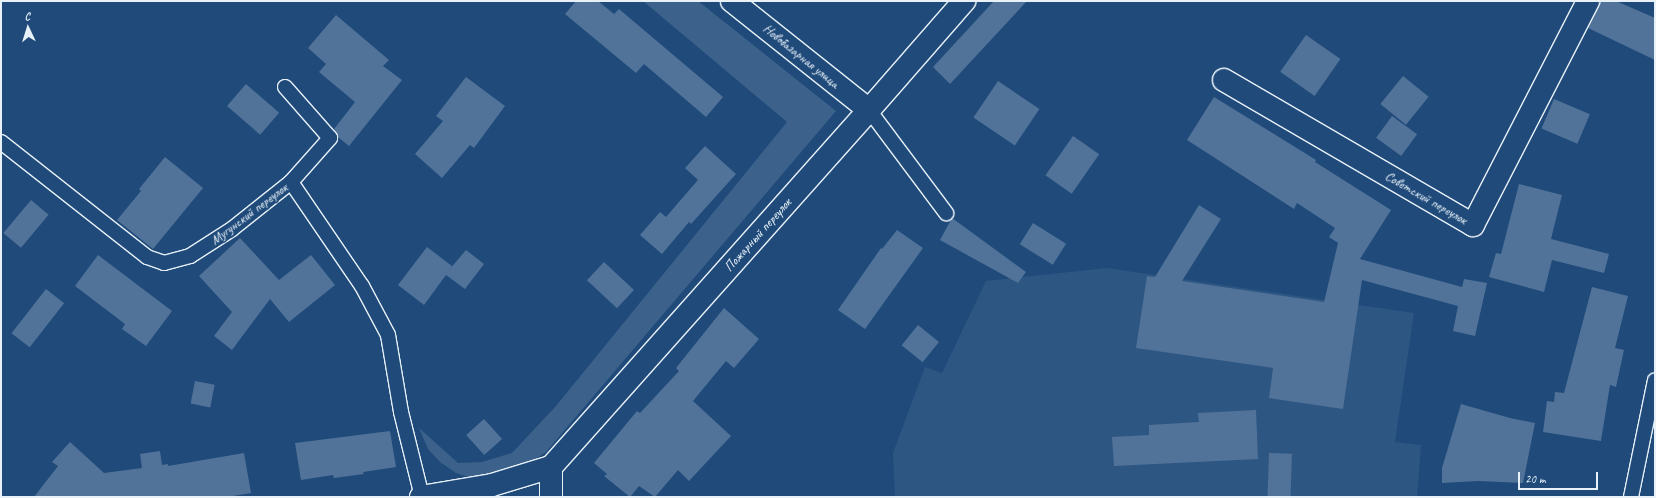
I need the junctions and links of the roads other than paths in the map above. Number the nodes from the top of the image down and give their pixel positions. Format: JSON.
{"nodes":[{"id":1,"x":732,"y":1,"type":"edge"},
{"id":2,"x":964,"y":1,"type":"edge"},
{"id":3,"x":1588,"y":1,"type":"edge"},
{"id":4,"x":1224,"y":80,"type":"dead end"},
{"id":5,"x":286,"y":87,"type":"dead end"},
{"id":6,"x":869,"y":110,"type":"junction"},
{"id":7,"x":1,"y":142,"type":"edge"},
{"id":8,"x":291,"y":182,"type":"junction"},
{"id":9,"x":946,"y":213,"type":"dead end"},
{"id":10,"x":1655,"y":380,"type":"edge"},
{"id":11,"x":551,"y":467,"type":"junction"},
{"id":12,"x":422,"y":497,"type":"edge"},
{"id":13,"x":550,"y":497,"type":"edge"},
{"id":14,"x":1631,"y":497,"type":"edge"}],
"edges":[{"from":1,"to":6,"type":"street","name":"Новобазарная улица"},
{"from":2,"to":6,"type":"street","name":"Пожарный переулок"},
{"from":3,"to":4,"type":"street","name":"Советский переулок"},
{"from":5,"to":8,"type":"lane"},
{"from":6,"to":9,"type":"lane"},
{"from":6,"to":11,"type":"street","name":"Пожарный переулок"},
{"from":7,"to":8,"type":"lane","name":"Мугунский переулок"},
{"from":8,"to":12,"type":"lane","name":"Мугунский переулок"},
{"from":10,"to":14,"type":"lane"},
{"from":11,"to":12,"type":"street"},
{"from":11,"to":13,"type":"street"}]}
